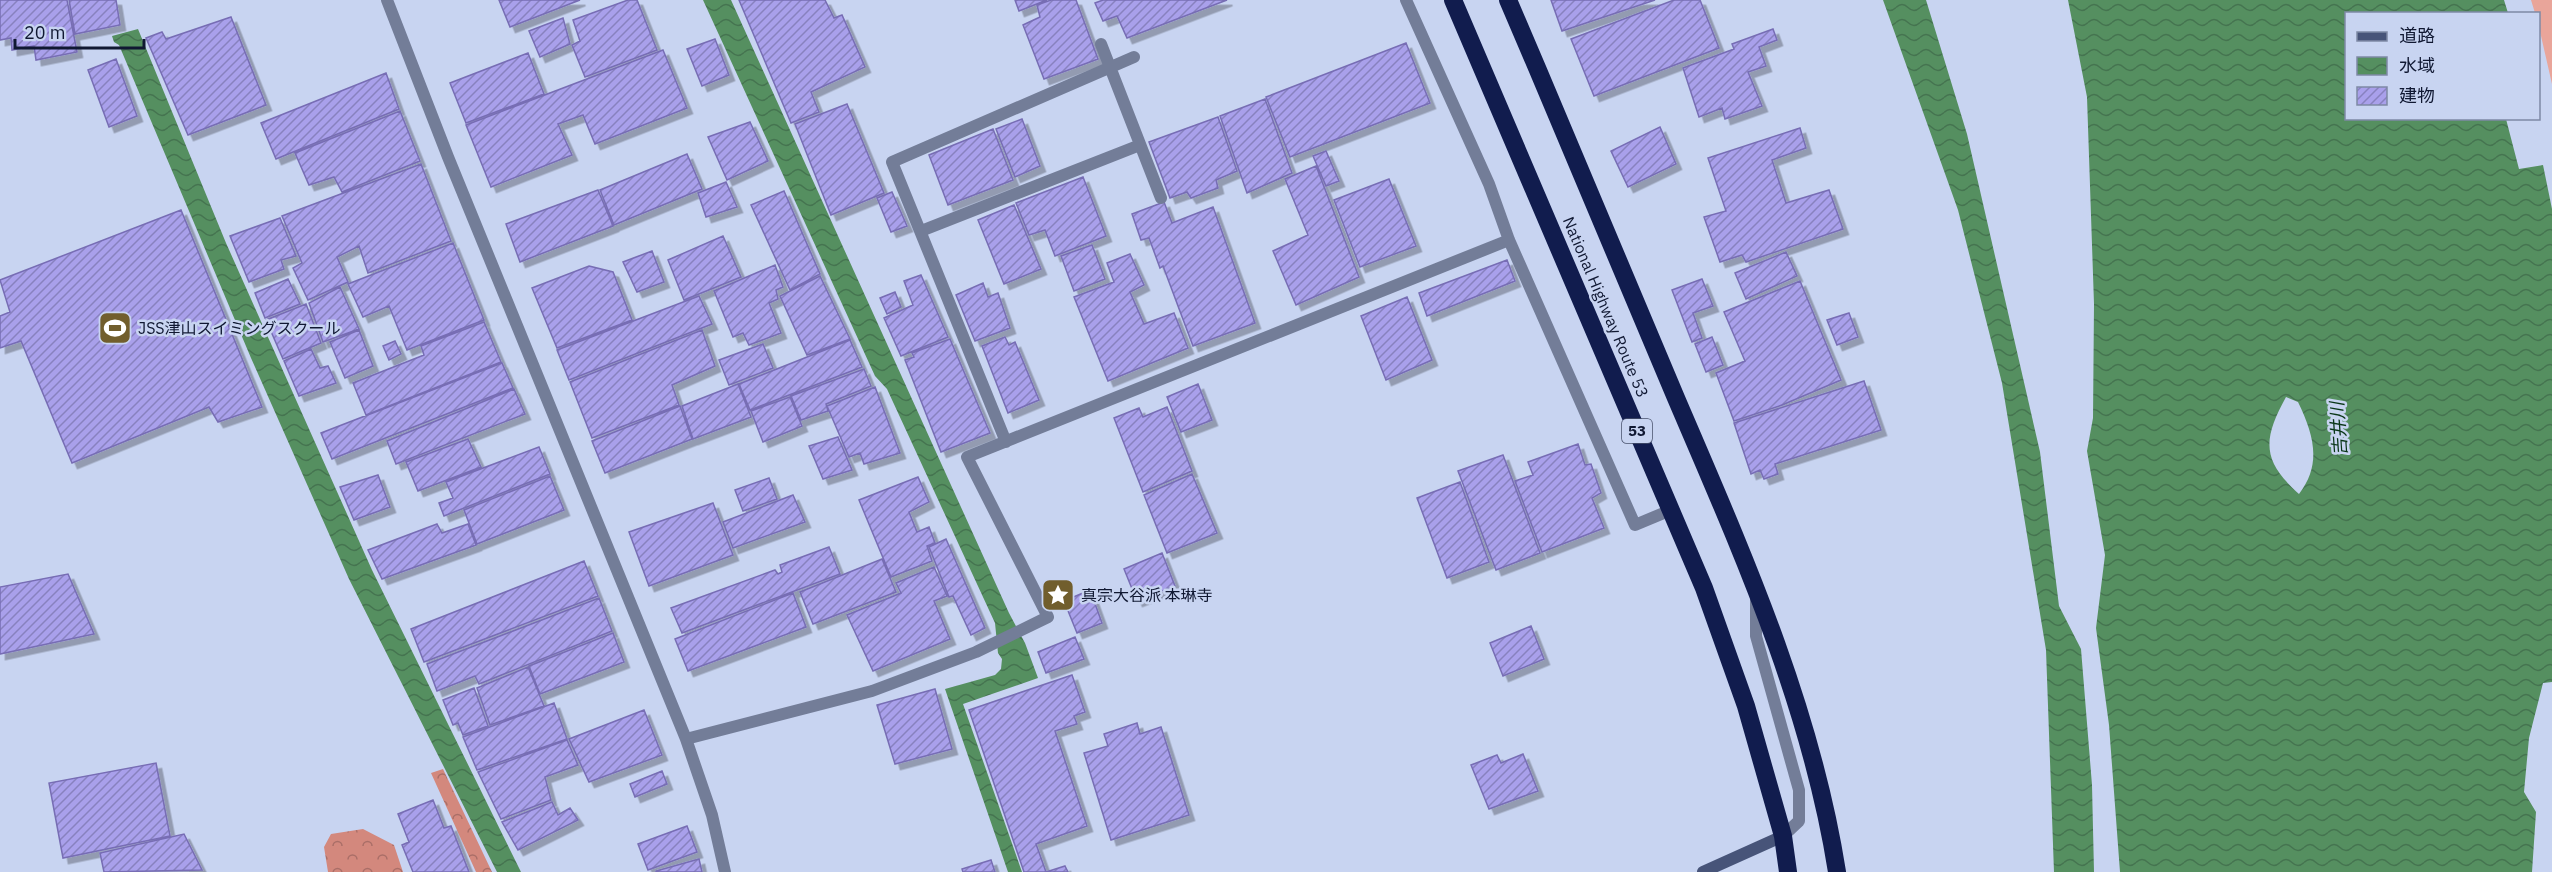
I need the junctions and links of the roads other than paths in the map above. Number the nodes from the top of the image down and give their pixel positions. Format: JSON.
{"nodes":[{"id":1,"x":387,"y":0,"type":"edge"},
{"id":2,"x":1406,"y":0,"type":"edge"},
{"id":3,"x":1453,"y":0,"type":"edge"},
{"id":4,"x":1508,"y":0,"type":"edge"},
{"id":5,"x":1101,"y":44,"type":"dead end"},
{"id":6,"x":1134,"y":57,"type":"dead end"},
{"id":7,"x":1110,"y":67,"type":"junction"},
{"id":8,"x":1140,"y":145,"type":"junction"},
{"id":9,"x":1161,"y":198,"type":"dead end"},
{"id":10,"x":921,"y":231,"type":"junction"},
{"id":11,"x":1509,"y":240,"type":"junction"},
{"id":12,"x":1006,"y":442,"type":"junction"},
{"id":13,"x":1671,"y":510,"type":"junction"},
{"id":14,"x":1756,"y":585,"type":"junction"},
{"id":15,"x":686,"y":739,"type":"junction"},
{"id":16,"x":1783,"y":836,"type":"junction"},
{"id":17,"x":725,"y":872,"type":"edge"},
{"id":18,"x":1703,"y":872,"type":"edge"},
{"id":19,"x":1788,"y":872,"type":"edge"},
{"id":20,"x":1837,"y":872,"type":"edge"}],
"edges":[{"from":1,"to":15,"type":"street"},
{"from":2,"to":11,"type":"street"},
{"from":3,"to":13,"type":"highway","name":"National Highway Route 53","number":"53"},
{"from":4,"to":14,"type":"highway","name":"National Highway Route 53"},
{"from":5,"to":7,"type":"street"},
{"from":6,"to":7,"type":"street"},
{"from":7,"to":8,"type":"street"},
{"from":7,"to":10,"type":"street"},
{"from":8,"to":9,"type":"street"},
{"from":8,"to":10,"type":"street"},
{"from":10,"to":12,"type":"street"},
{"from":11,"to":12,"type":"street"},
{"from":11,"to":13,"type":"street"},
{"from":12,"to":15,"type":"street"},
{"from":13,"to":16,"type":"highway","name":"National Highway Route 53","number":"53"},
{"from":14,"to":16,"type":"street"},
{"from":14,"to":20,"type":"highway","name":"National Highway Route 53"},
{"from":15,"to":17,"type":"street"},
{"from":16,"to":18,"type":"street"},
{"from":16,"to":19,"type":"highway","name":"National Highway Route 53","number":"53"}]}
